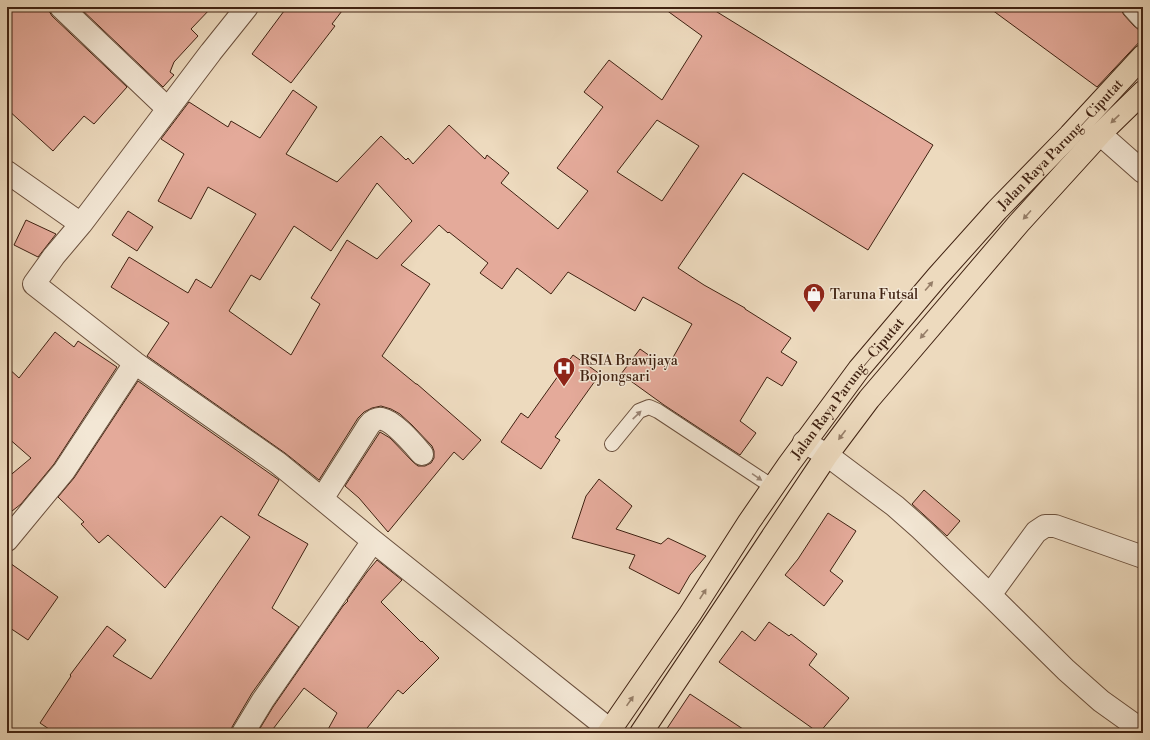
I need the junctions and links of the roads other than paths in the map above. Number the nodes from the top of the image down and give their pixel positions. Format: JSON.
{"nodes":[{"id":1,"x":61,"y":7,"type":"edge"},
{"id":2,"x":247,"y":7,"type":"edge"},
{"id":3,"x":1133,"y":7,"type":"edge"},
{"id":4,"x":1143,"y":18,"type":"edge"},
{"id":5,"x":1143,"y":56,"type":"edge"},
{"id":6,"x":1143,"y":92,"type":"edge"},
{"id":7,"x":168,"y":109,"type":"junction"},
{"id":8,"x":1100,"y":134,"type":"junction"},
{"id":9,"x":7,"y":172,"type":"edge"},
{"id":10,"x":1143,"y":172,"type":"edge"},
{"id":11,"x":81,"y":224,"type":"junction"},
{"id":12,"x":135,"y":363,"type":"junction"},
{"id":13,"x":804,"y":442,"type":"junction"},
{"id":14,"x":612,"y":444,"type":"dead end"},
{"id":15,"x":422,"y":454,"type":"dead end"},
{"id":16,"x":826,"y":455,"type":"junction"},
{"id":17,"x":773,"y":487,"type":"junction"},
{"id":18,"x":322,"y":498,"type":"junction"},
{"id":19,"x":7,"y":540,"type":"edge"},
{"id":20,"x":372,"y":541,"type":"junction"},
{"id":21,"x":1143,"y":557,"type":"edge"},
{"id":22,"x":990,"y":595,"type":"junction"},
{"id":23,"x":609,"y":731,"type":"edge"},
{"id":24,"x":1143,"y":731,"type":"edge"},
{"id":25,"x":243,"y":733,"type":"edge"},
{"id":26,"x":642,"y":733,"type":"edge"}],
"edges":[{"from":1,"to":7,"type":"street"},
{"from":2,"to":7,"type":"street"},
{"from":3,"to":4,"type":"street"},
{"from":13,"to":5,"type":"highway","name":"Jalan Raya Parung—Ciputat","one_way":true},
{"from":6,"to":8,"type":"highway","name":"Jalan Raya Parung—Ciputat","one_way":true},
{"from":7,"to":11,"type":"street"},
{"from":8,"to":10,"type":"street"},
{"from":8,"to":16,"type":"highway","name":"Jalan Raya Parung—Ciputat","one_way":true},
{"from":9,"to":11,"type":"street"},
{"from":11,"to":12,"type":"street"},
{"from":12,"to":18,"type":"street"},
{"from":12,"to":19,"type":"street"},
{"from":13,"to":16,"type":"street"},
{"from":13,"to":17,"type":"highway","name":"Jalan Raya Parung—Ciputat"},
{"from":14,"to":17,"type":"lane","one_way":true},
{"from":15,"to":18,"type":"street"},
{"from":16,"to":22,"type":"street"},
{"from":16,"to":26,"type":"highway","name":"Jalan Raya Parung—Ciputat"},
{"from":23,"to":17,"type":"highway","name":"Jalan Raya Parung—Ciputat","one_way":true},
{"from":18,"to":20,"type":"street"},
{"from":20,"to":23,"type":"street"},
{"from":20,"to":25,"type":"street"},
{"from":21,"to":22,"type":"street"},
{"from":22,"to":24,"type":"street"}]}
